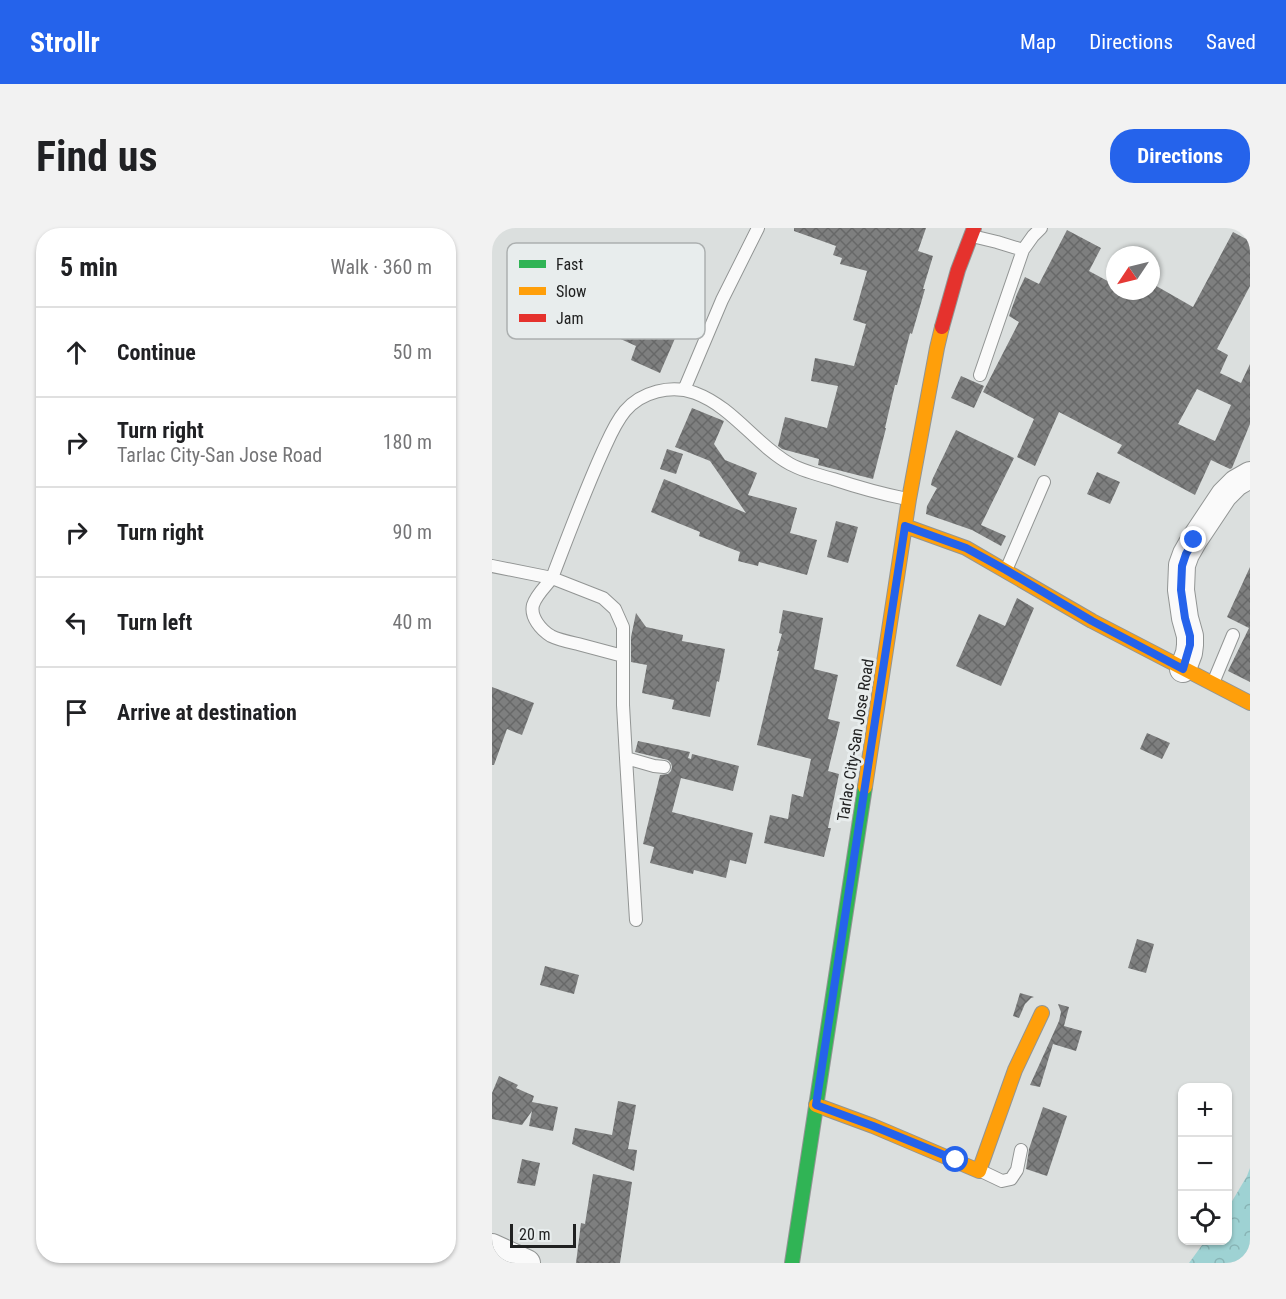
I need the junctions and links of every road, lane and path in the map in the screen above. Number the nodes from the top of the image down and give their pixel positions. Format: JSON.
{"nodes":[{"id":1,"x":758,"y":228,"type":"edge"},
{"id":2,"x":1041,"y":228,"type":"edge"},
{"id":3,"x":972,"y":232,"type":"edge"},
{"id":4,"x":1023,"y":250,"type":"junction"},
{"id":5,"x":980,"y":375,"type":"dead end"},
{"id":6,"x":684,"y":390,"type":"junction"},
{"id":7,"x":1250,"y":475,"type":"edge"},
{"id":8,"x":1044,"y":482,"type":"dead end"},
{"id":9,"x":909,"y":499,"type":"junction"},
{"id":10,"x":905,"y":526,"type":"junction"},
{"id":11,"x":492,"y":566,"type":"edge"},
{"id":12,"x":1006,"y":570,"type":"junction"},
{"id":13,"x":552,"y":578,"type":"junction"},
{"id":14,"x":1233,"y":635,"type":"dead end"},
{"id":15,"x":623,"y":656,"type":"junction"},
{"id":16,"x":1183,"y":669,"type":"junction"},
{"id":17,"x":1212,"y":684,"type":"junction"},
{"id":18,"x":1250,"y":703,"type":"edge"},
{"id":19,"x":626,"y":758,"type":"junction"},
{"id":20,"x":664,"y":767,"type":"dead end"},
{"id":21,"x":636,"y":920,"type":"dead end"},
{"id":22,"x":1042,"y":1013,"type":"dead end"},
{"id":23,"x":816,"y":1105,"type":"junction"},
{"id":24,"x":1021,"y":1150,"type":"dead end"},
{"id":25,"x":980,"y":1171,"type":"junction"},
{"id":26,"x":492,"y":1248,"type":"edge"},
{"id":27,"x":527,"y":1263,"type":"edge"},
{"id":28,"x":792,"y":1263,"type":"edge"}],
"edges":[{"from":1,"to":6,"type":"lane"},
{"from":2,"to":4,"type":"lane"},
{"from":3,"to":4,"type":"lane"},
{"from":3,"to":9,"type":"main road","name":"Tarlac City-San Jose Road"},
{"from":4,"to":5,"type":"lane"},
{"from":6,"to":9,"type":"lane"},
{"from":6,"to":13,"type":"lane"},
{"from":7,"to":16,"type":"street"},
{"from":8,"to":12,"type":"lane"},
{"from":9,"to":10,"type":"main road","name":"Tarlac City-San Jose Road"},
{"from":10,"to":12,"type":"main road"},
{"from":10,"to":23,"type":"main road","name":"Tarlac City-San Jose Road"},
{"from":11,"to":13,"type":"lane"},
{"from":12,"to":16,"type":"main road"},
{"from":13,"to":15,"type":"lane"},
{"from":13,"to":15,"type":"lane"},
{"from":14,"to":17,"type":"lane"},
{"from":15,"to":19,"type":"lane"},
{"from":16,"to":17,"type":"main road"},
{"from":17,"to":18,"type":"main road"},
{"from":19,"to":20,"type":"lane"},
{"from":19,"to":21,"type":"lane"},
{"from":22,"to":25,"type":"main road"},
{"from":23,"to":25,"type":"main road"},
{"from":23,"to":28,"type":"main road","name":"Tarlac City-San Jose Road"},
{"from":24,"to":25,"type":"lane"},
{"from":26,"to":27,"type":"street"}]}
